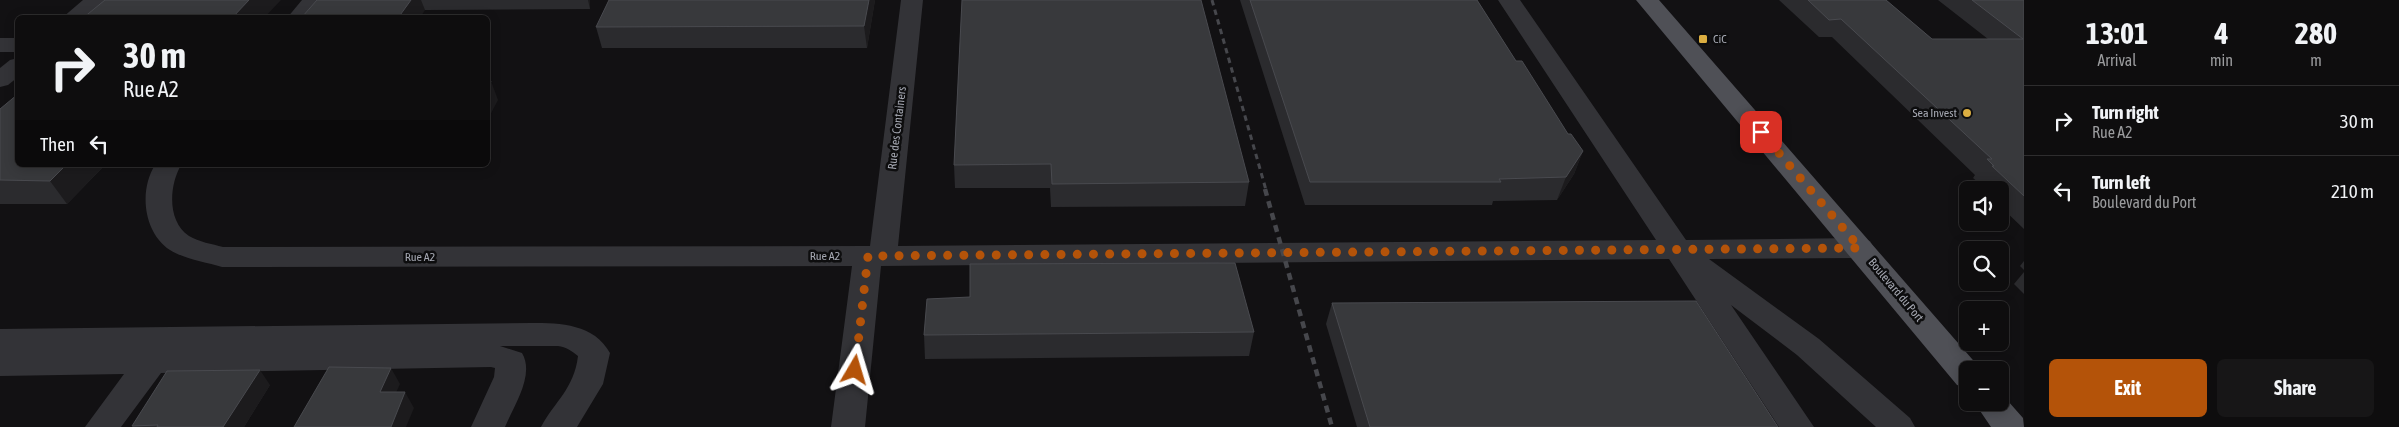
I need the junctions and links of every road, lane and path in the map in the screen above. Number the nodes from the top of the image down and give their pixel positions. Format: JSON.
{"nodes":[{"id":1,"x":314,"y":0,"type":"edge"},
{"id":2,"x":912,"y":0,"type":"edge"},
{"id":3,"x":1509,"y":0,"type":"edge"},
{"id":4,"x":1647,"y":0,"type":"edge"},
{"id":5,"x":106,"y":9,"type":"edge"},
{"id":6,"x":84,"y":15,"type":"edge"},
{"id":7,"x":301,"y":15,"type":"edge"},
{"id":8,"x":0,"y":45,"type":"edge"},
{"id":9,"x":15,"y":45,"type":"edge"},
{"id":10,"x":15,"y":75,"type":"edge"},
{"id":11,"x":10,"y":91,"type":"edge"},
{"id":12,"x":166,"y":167,"type":"edge"},
{"id":13,"x":1860,"y":248,"type":"junction"},
{"id":14,"x":1678,"y":250,"type":"junction"},
{"id":15,"x":875,"y":256,"type":"junction"},
{"id":16,"x":0,"y":341,"type":"edge"},
{"id":17,"x":160,"y":350,"type":"junction"},
{"id":18,"x":0,"y":364,"type":"edge"},
{"id":19,"x":1959,"y":365,"type":"edge"},
{"id":20,"x":1998,"y":411,"type":"edge"},
{"id":21,"x":102,"y":427,"type":"edge"},
{"id":22,"x":488,"y":427,"type":"edge"},
{"id":23,"x":558,"y":427,"type":"edge"},
{"id":24,"x":848,"y":427,"type":"edge"},
{"id":25,"x":1797,"y":427,"type":"edge"},
{"id":26,"x":1898,"y":427,"type":"edge"},
{"id":27,"x":2011,"y":427,"type":"edge"}],
"edges":[{"from":1,"to":7,"type":"street"},
{"from":2,"to":15,"type":"street","name":"Rue des Containers"},
{"from":3,"to":14,"type":"street"},
{"from":4,"to":13,"type":"main road","name":"Boulevard du Port"},
{"from":5,"to":6,"type":"street"},
{"from":8,"to":9,"type":"street"},
{"from":10,"to":11,"type":"street"},
{"from":12,"to":15,"type":"street","name":"Rue A2"},
{"from":13,"to":14,"type":"street","name":"Rue A2"},
{"from":13,"to":19,"type":"main road","name":"Boulevard du Port"},
{"from":14,"to":15,"type":"street","name":"Rue A2"},
{"from":14,"to":25,"type":"street"},
{"from":14,"to":26,"type":"street"},
{"from":15,"to":24,"type":"street","name":"Rue des Containers"},
{"from":16,"to":17,"type":"street"},
{"from":17,"to":18,"type":"street"},
{"from":17,"to":21,"type":"street"},
{"from":17,"to":22,"type":"street"},
{"from":17,"to":23,"type":"street"},
{"from":20,"to":27,"type":"main road"}]}
